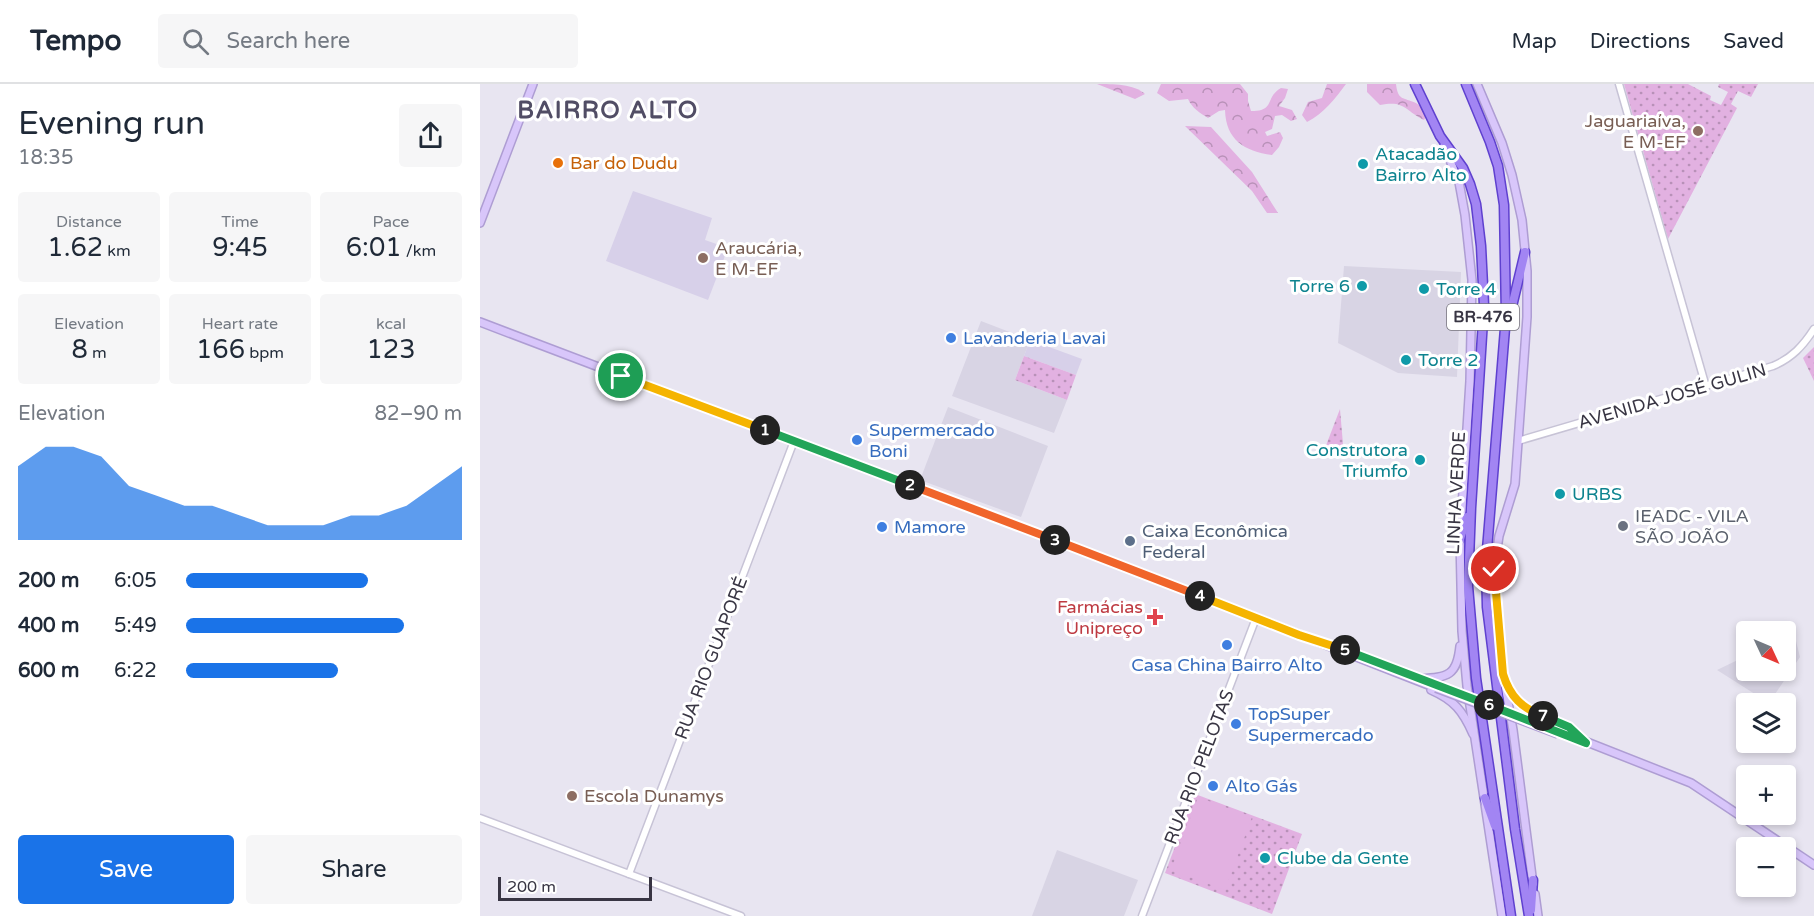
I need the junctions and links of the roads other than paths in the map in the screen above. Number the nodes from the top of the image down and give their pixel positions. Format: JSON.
{"nodes":[{"id":1,"x":533,"y":84,"type":"edge"},
{"id":2,"x":1416,"y":84,"type":"edge"},
{"id":3,"x":1466,"y":84,"type":"edge"},
{"id":4,"x":1477,"y":84,"type":"edge"},
{"id":5,"x":1618,"y":84,"type":"edge"},
{"id":6,"x":1440,"y":136,"type":"junction"},
{"id":7,"x":480,"y":223,"type":"edge"},
{"id":8,"x":1526,"y":252,"type":"junction"},
{"id":9,"x":480,"y":322,"type":"edge"},
{"id":10,"x":1814,"y":330,"type":"edge"},
{"id":11,"x":1504,"y":340,"type":"junction"},
{"id":12,"x":1707,"y":387,"type":"junction"},
{"id":13,"x":794,"y":441,"type":"junction"},
{"id":14,"x":1518,"y":441,"type":"junction"},
{"id":15,"x":1471,"y":508,"type":"junction"},
{"id":16,"x":1460,"y":539,"type":"junction"},
{"id":17,"x":1486,"y":580,"type":"junction"},
{"id":18,"x":1497,"y":614,"type":"junction"},
{"id":19,"x":1256,"y":618,"type":"junction"},
{"id":20,"x":1462,"y":631,"type":"junction"},
{"id":21,"x":1299,"y":635,"type":"junction"},
{"id":22,"x":1388,"y":670,"type":"junction"},
{"id":23,"x":1503,"y":674,"type":"junction"},
{"id":24,"x":1420,"y":679,"type":"junction"},
{"id":25,"x":1436,"y":686,"type":"junction"},
{"id":26,"x":1477,"y":743,"type":"junction"},
{"id":27,"x":1586,"y":743,"type":"junction"},
{"id":28,"x":1485,"y":798,"type":"junction"},
{"id":29,"x":480,"y":818,"type":"edge"},
{"id":30,"x":1501,"y":842,"type":"junction"},
{"id":31,"x":1814,"y":865,"type":"edge"},
{"id":32,"x":629,"y":874,"type":"junction"},
{"id":33,"x":1533,"y":880,"type":"junction"},
{"id":34,"x":741,"y":916,"type":"edge"},
{"id":35,"x":1142,"y":916,"type":"edge"},
{"id":36,"x":1502,"y":916,"type":"edge"},
{"id":37,"x":1510,"y":916,"type":"edge"},
{"id":38,"x":1530,"y":916,"type":"edge"},
{"id":39,"x":1538,"y":916,"type":"edge"}],
"edges":[{"from":1,"to":7,"type":"main road"},
{"from":2,"to":6,"type":"highway","name":"LINHA VERDE","number":"BR-476"},
{"from":3,"to":11,"type":"highway","name":"LINHA VERDE","number":"BR-476"},
{"from":4,"to":8,"type":"main road"},
{"from":5,"to":12,"type":"street"},
{"from":6,"to":15,"type":"highway","name":"LINHA VERDE","number":"BR-476"},
{"from":6,"to":16,"type":"main road"},
{"from":8,"to":11,"type":"highway"},
{"from":8,"to":14,"type":"main road"},
{"from":9,"to":13,"type":"main road"},
{"from":10,"to":12,"type":"street","name":"AVENIDA JOSÉ GULIN"},
{"from":11,"to":17,"type":"highway","name":"LINHA VERDE","number":"BR-476"},
{"from":12,"to":14,"type":"street","name":"AVENIDA JOSÉ GULIN"},
{"from":13,"to":19,"type":"main road"},
{"from":13,"to":32,"type":"street","name":"RUA RIO GUAPORÉ"},
{"from":14,"to":18,"type":"main road"},
{"from":15,"to":16,"type":"highway"},
{"from":15,"to":30,"type":"highway","name":"LINHA VERDE","number":"BR-476"},
{"from":16,"to":20,"type":"main road"},
{"from":17,"to":18,"type":"highway"},
{"from":17,"to":38,"type":"highway","name":"LINHA VERDE","number":"BR-476"},
{"from":18,"to":23,"type":"main road"},
{"from":19,"to":21,"type":"main road"},
{"from":19,"to":35,"type":"street","name":"RUA RIO PELOTAS"},
{"from":20,"to":24,"type":"main road"},
{"from":20,"to":26,"type":"main road"},
{"from":21,"to":22,"type":"main road"},
{"from":21,"to":24,"type":"main road"},
{"from":22,"to":25,"type":"main road"},
{"from":22,"to":26,"type":"main road"},
{"from":23,"to":27,"type":"main road"},
{"from":23,"to":33,"type":"main road"},
{"from":24,"to":25,"type":"main road"},
{"from":25,"to":27,"type":"main road","bridge":true},
{"from":26,"to":28,"type":"main road"},
{"from":27,"to":31,"type":"main road"},
{"from":28,"to":30,"type":"highway"},
{"from":28,"to":36,"type":"main road"},
{"from":29,"to":32,"type":"street"},
{"from":30,"to":37,"type":"highway","name":"LINHA VERDE","number":"BR-476"},
{"from":32,"to":34,"type":"street"},
{"from":33,"to":38,"type":"highway"},
{"from":33,"to":39,"type":"main road"}]}
